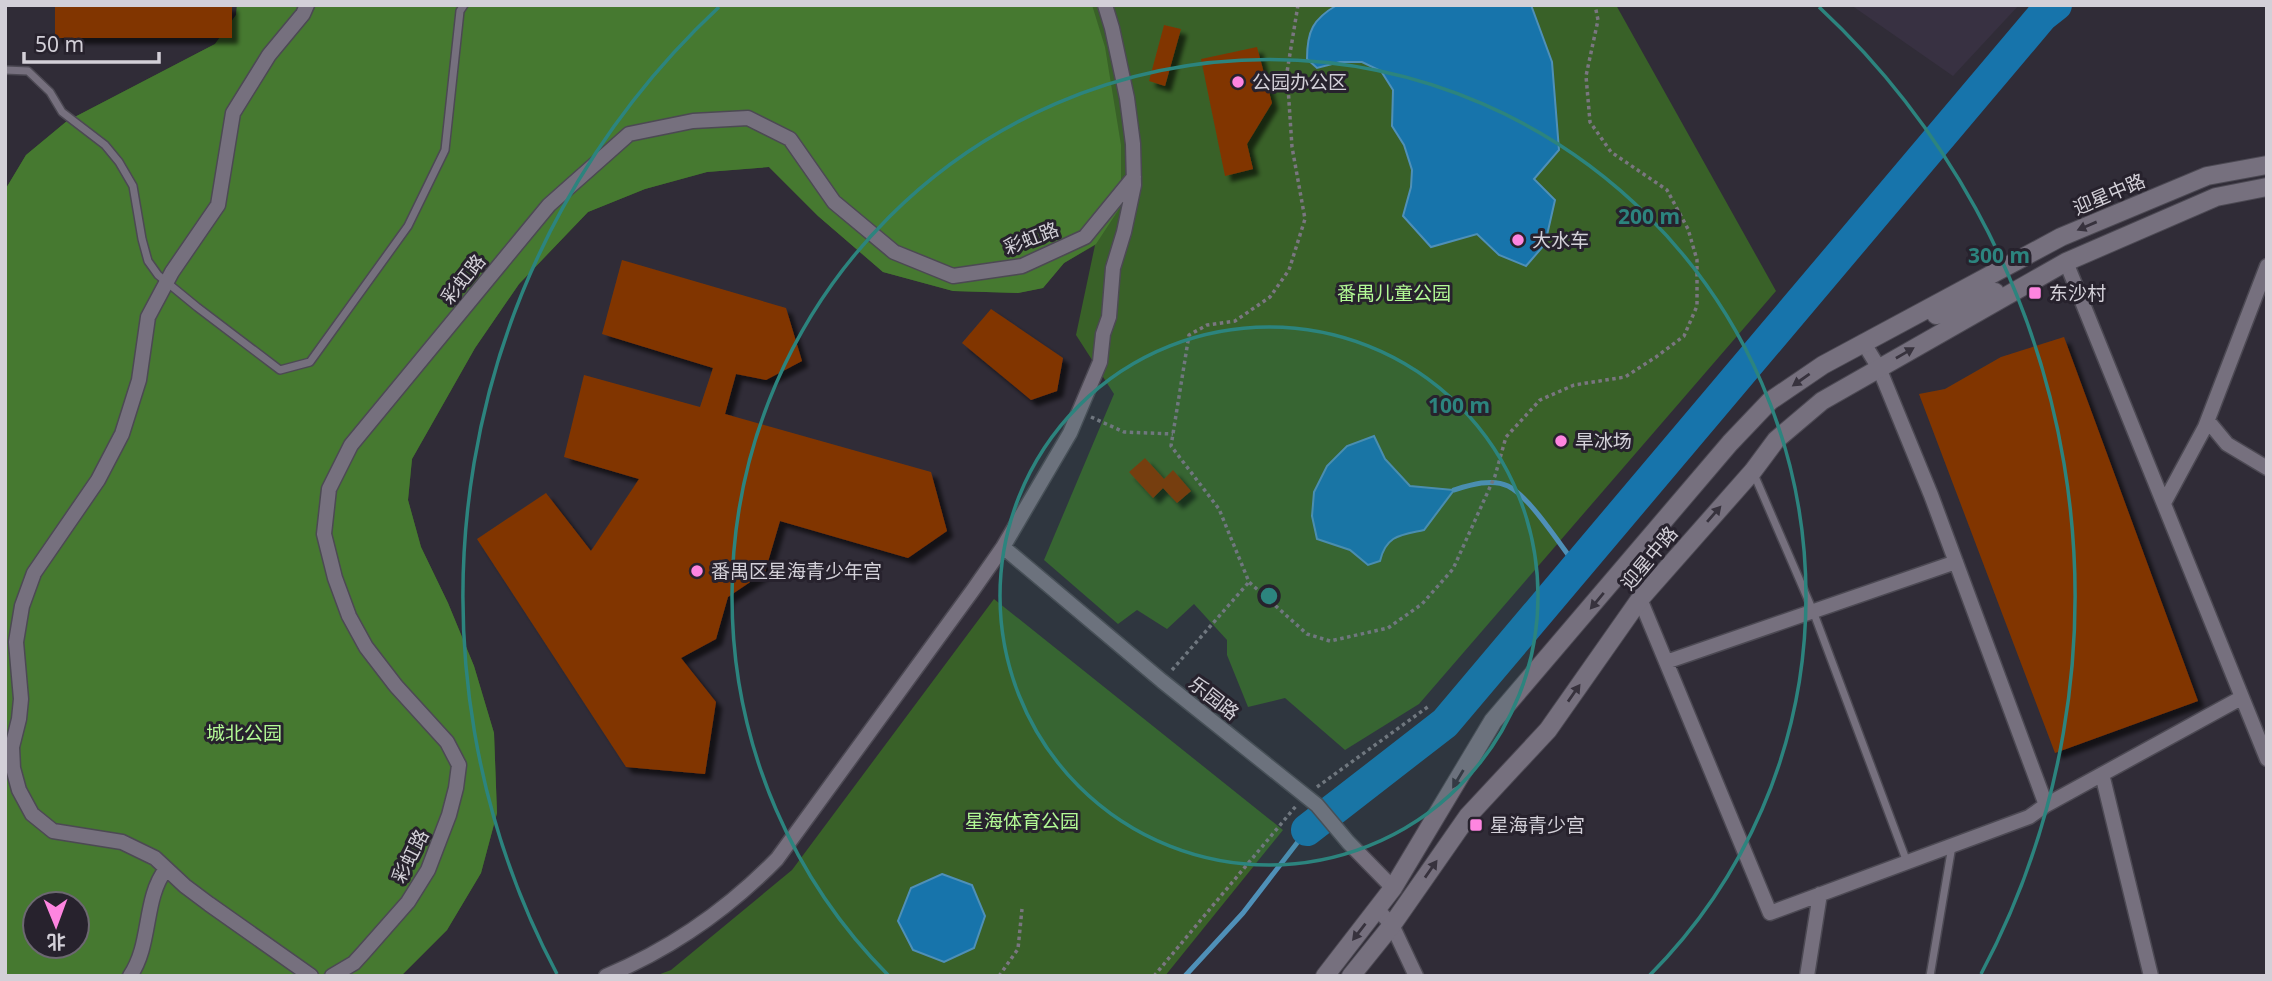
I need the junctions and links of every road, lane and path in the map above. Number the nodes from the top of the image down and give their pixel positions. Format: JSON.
{"nodes":[{"id":1,"x":307,"y":5,"type":"edge"},
{"id":2,"x":464,"y":5,"type":"edge"},
{"id":3,"x":1105,"y":5,"type":"edge"},
{"id":4,"x":1298,"y":5,"type":"edge"},
{"id":5,"x":1595,"y":5,"type":"edge"},
{"id":6,"x":5,"y":70,"type":"edge"},
{"id":7,"x":2267,"y":166,"type":"edge"},
{"id":8,"x":1134,"y":177,"type":"junction"},
{"id":9,"x":2267,"y":187,"type":"edge"},
{"id":10,"x":2066,"y":262,"type":"junction"},
{"id":11,"x":2267,"y":266,"type":"edge"},
{"id":12,"x":166,"y":282,"type":"junction"},
{"id":13,"x":1863,"y":342,"type":"junction"},
{"id":14,"x":1879,"y":368,"type":"junction"},
{"id":15,"x":1079,"y":411,"type":"junction"},
{"id":16,"x":2208,"y":421,"type":"junction"},
{"id":17,"x":1173,"y":434,"type":"junction"},
{"id":18,"x":2267,"y":468,"type":"edge"},
{"id":19,"x":1753,"y":471,"type":"junction"},
{"id":20,"x":2164,"y":503,"type":"junction"},
{"id":21,"x":1003,"y":547,"type":"junction"},
{"id":22,"x":1956,"y":562,"type":"junction"},
{"id":23,"x":1249,"y":582,"type":"junction"},
{"id":24,"x":1640,"y":600,"type":"junction"},
{"id":25,"x":1813,"y":611,"type":"junction"},
{"id":26,"x":1666,"y":662,"type":"junction"},
{"id":27,"x":1162,"y":681,"type":"junction"},
{"id":28,"x":2241,"y":698,"type":"junction"},
{"id":29,"x":1429,"y":706,"type":"dead end"},
{"id":30,"x":2267,"y":759,"type":"edge"},
{"id":31,"x":2102,"y":774,"type":"junction"},
{"id":32,"x":1311,"y":800,"type":"junction"},
{"id":33,"x":2046,"y":805,"type":"junction"},
{"id":34,"x":1952,"y":845,"type":"junction"},
{"id":35,"x":1907,"y":862,"type":"junction"},
{"id":36,"x":166,"y":869,"type":"junction"},
{"id":37,"x":1393,"y":888,"type":"junction"},
{"id":38,"x":1820,"y":894,"type":"junction"},
{"id":39,"x":1022,"y":909,"type":"dead end"},
{"id":40,"x":1377,"y":909,"type":"junction"},
{"id":41,"x":1392,"y":925,"type":"junction"},
{"id":42,"x":130,"y":976,"type":"edge"},
{"id":43,"x":311,"y":976,"type":"edge"},
{"id":44,"x":332,"y":976,"type":"edge"},
{"id":45,"x":607,"y":976,"type":"edge"},
{"id":46,"x":999,"y":976,"type":"edge"},
{"id":47,"x":1154,"y":976,"type":"edge"},
{"id":48,"x":1325,"y":976,"type":"edge"},
{"id":49,"x":1351,"y":976,"type":"edge"},
{"id":50,"x":1416,"y":976,"type":"edge"},
{"id":51,"x":1807,"y":976,"type":"edge"},
{"id":52,"x":1930,"y":976,"type":"edge"},
{"id":53,"x":2151,"y":976,"type":"edge"}],
"edges":[{"from":1,"to":12,"type":"street"},
{"from":2,"to":12,"type":"lane"},
{"from":3,"to":8,"type":"street"},
{"from":4,"to":17,"type":"path"},
{"from":5,"to":23,"type":"path"},
{"from":6,"to":12,"type":"lane"},
{"from":7,"to":10,"type":"street","name":"迎星中路"},
{"from":7,"to":13,"type":"street","name":"迎星中路","one_way":true},
{"from":8,"to":15,"type":"street"},
{"from":8,"to":44,"type":"street","name":"彩虹路"},
{"from":9,"to":10,"type":"street","name":"迎星中路"},
{"from":10,"to":13,"type":"street","name":"迎星中路"},
{"from":14,"to":10,"type":"street","name":"迎星中路","one_way":true},
{"from":10,"to":20,"type":"street"},
{"from":11,"to":16,"type":"street"},
{"from":12,"to":36,"type":"street"},
{"from":13,"to":14,"type":"street"},
{"from":13,"to":37,"type":"street","name":"迎星中路","one_way":true},
{"from":14,"to":19,"type":"street","name":"迎星中路"},
{"from":14,"to":22,"type":"street"},
{"from":15,"to":17,"type":"path"},
{"from":15,"to":21,"type":"street"},
{"from":16,"to":18,"type":"street"},
{"from":16,"to":20,"type":"street"},
{"from":17,"to":23,"type":"path"},
{"from":24,"to":19,"type":"street","name":"迎星中路","one_way":true},
{"from":19,"to":25,"type":"lane"},
{"from":20,"to":28,"type":"street"},
{"from":21,"to":27,"type":"street","name":"乐园路"},
{"from":21,"to":45,"type":"street"},
{"from":22,"to":25,"type":"street"},
{"from":22,"to":33,"type":"street"},
{"from":23,"to":27,"type":"path"},
{"from":24,"to":26,"type":"street"},
{"from":41,"to":24,"type":"street","name":"迎星中路","one_way":true},
{"from":25,"to":26,"type":"street"},
{"from":25,"to":35,"type":"lane"},
{"from":26,"to":38,"type":"street"},
{"from":27,"to":32,"type":"street","name":"乐园路"},
{"from":28,"to":30,"type":"street"},
{"from":28,"to":31,"type":"street"},
{"from":29,"to":32,"type":"path"},
{"from":31,"to":33,"type":"street"},
{"from":31,"to":53,"type":"street"},
{"from":32,"to":37,"type":"street","name":"乐园路"},
{"from":32,"to":47,"type":"path"},
{"from":33,"to":34,"type":"street"},
{"from":34,"to":35,"type":"street"},
{"from":34,"to":52,"type":"lane"},
{"from":35,"to":38,"type":"street"},
{"from":36,"to":42,"type":"street"},
{"from":36,"to":43,"type":"street"},
{"from":37,"to":40,"type":"street","name":"迎星中路"},
{"from":38,"to":51,"type":"street"},
{"from":39,"to":46,"type":"path"},
{"from":40,"to":41,"type":"street"},
{"from":40,"to":48,"type":"street","name":"迎星中路","one_way":true},
{"from":41,"to":49,"type":"street","name":"迎星中路"},
{"from":41,"to":50,"type":"street"}]}
